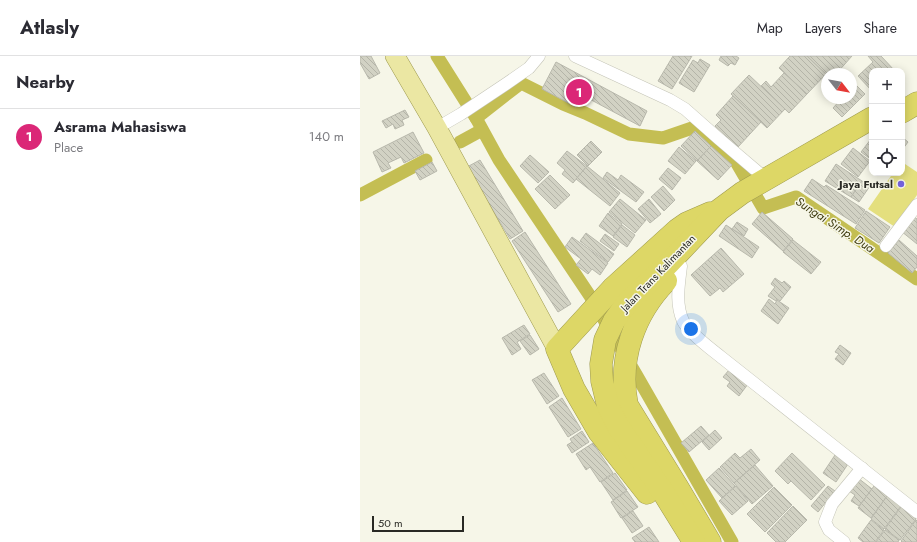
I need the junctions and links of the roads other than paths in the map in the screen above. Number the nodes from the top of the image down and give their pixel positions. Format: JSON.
{"nodes":[{"id":1,"x":395,"y":56,"type":"edge"},
{"id":2,"x":539,"y":56,"type":"edge"},
{"id":3,"x":575,"y":56,"type":"edge"},
{"id":4,"x":917,"y":92,"type":"edge"},
{"id":5,"x":905,"y":99,"type":"edge"},
{"id":6,"x":917,"y":103,"type":"edge"},
{"id":7,"x":905,"y":110,"type":"edge"},
{"id":8,"x":869,"y":120,"type":"edge"},
{"id":9,"x":437,"y":128,"type":"junction"},
{"id":10,"x":869,"y":132,"type":"edge"},
{"id":11,"x":756,"y":189,"type":"junction"},
{"id":12,"x":917,"y":205,"type":"edge"},
{"id":13,"x":720,"y":210,"type":"junction"},
{"id":14,"x":886,"y":246,"type":"dead end"},
{"id":15,"x":676,"y":266,"type":"junction"},
{"id":16,"x":557,"y":349,"type":"junction"},
{"id":17,"x":626,"y":422,"type":"junction"},
{"id":18,"x":862,"y":468,"type":"junction"},
{"id":19,"x":917,"y":512,"type":"edge"},
{"id":20,"x":691,"y":537,"type":"edge"},
{"id":21,"x":710,"y":542,"type":"edge"},
{"id":22,"x":844,"y":542,"type":"edge"}],
"edges":[{"from":1,"to":9,"type":"main road"},
{"from":2,"to":9,"type":"street"},
{"from":3,"to":11,"type":"street"},
{"from":4,"to":5,"type":"highway"},
{"from":6,"to":7,"type":"highway"},
{"from":8,"to":11,"type":"highway","name":"Jalan Trans Kalimantan"},
{"from":9,"to":16,"type":"main road"},
{"from":10,"to":11,"type":"highway","name":"Jalan Trans Kalimantan"},
{"from":11,"to":13,"type":"highway","name":"Jalan Trans Kalimantan"},
{"from":11,"to":15,"type":"highway","name":"Jalan Trans Kalimantan"},
{"from":12,"to":14,"type":"street"},
{"from":13,"to":15,"type":"highway","name":"Jalan Trans Kalimantan"},
{"from":13,"to":16,"type":"highway"},
{"from":15,"to":17,"type":"highway","name":"Jalan Trans Kalimantan"},
{"from":15,"to":18,"type":"street"},
{"from":16,"to":20,"type":"highway"},
{"from":17,"to":20,"type":"highway","name":"Jalan Trans Kalimantan"},
{"from":17,"to":21,"type":"highway","name":"Jalan Trans Kalimantan"},
{"from":18,"to":19,"type":"street"},
{"from":18,"to":22,"type":"street"}]}
